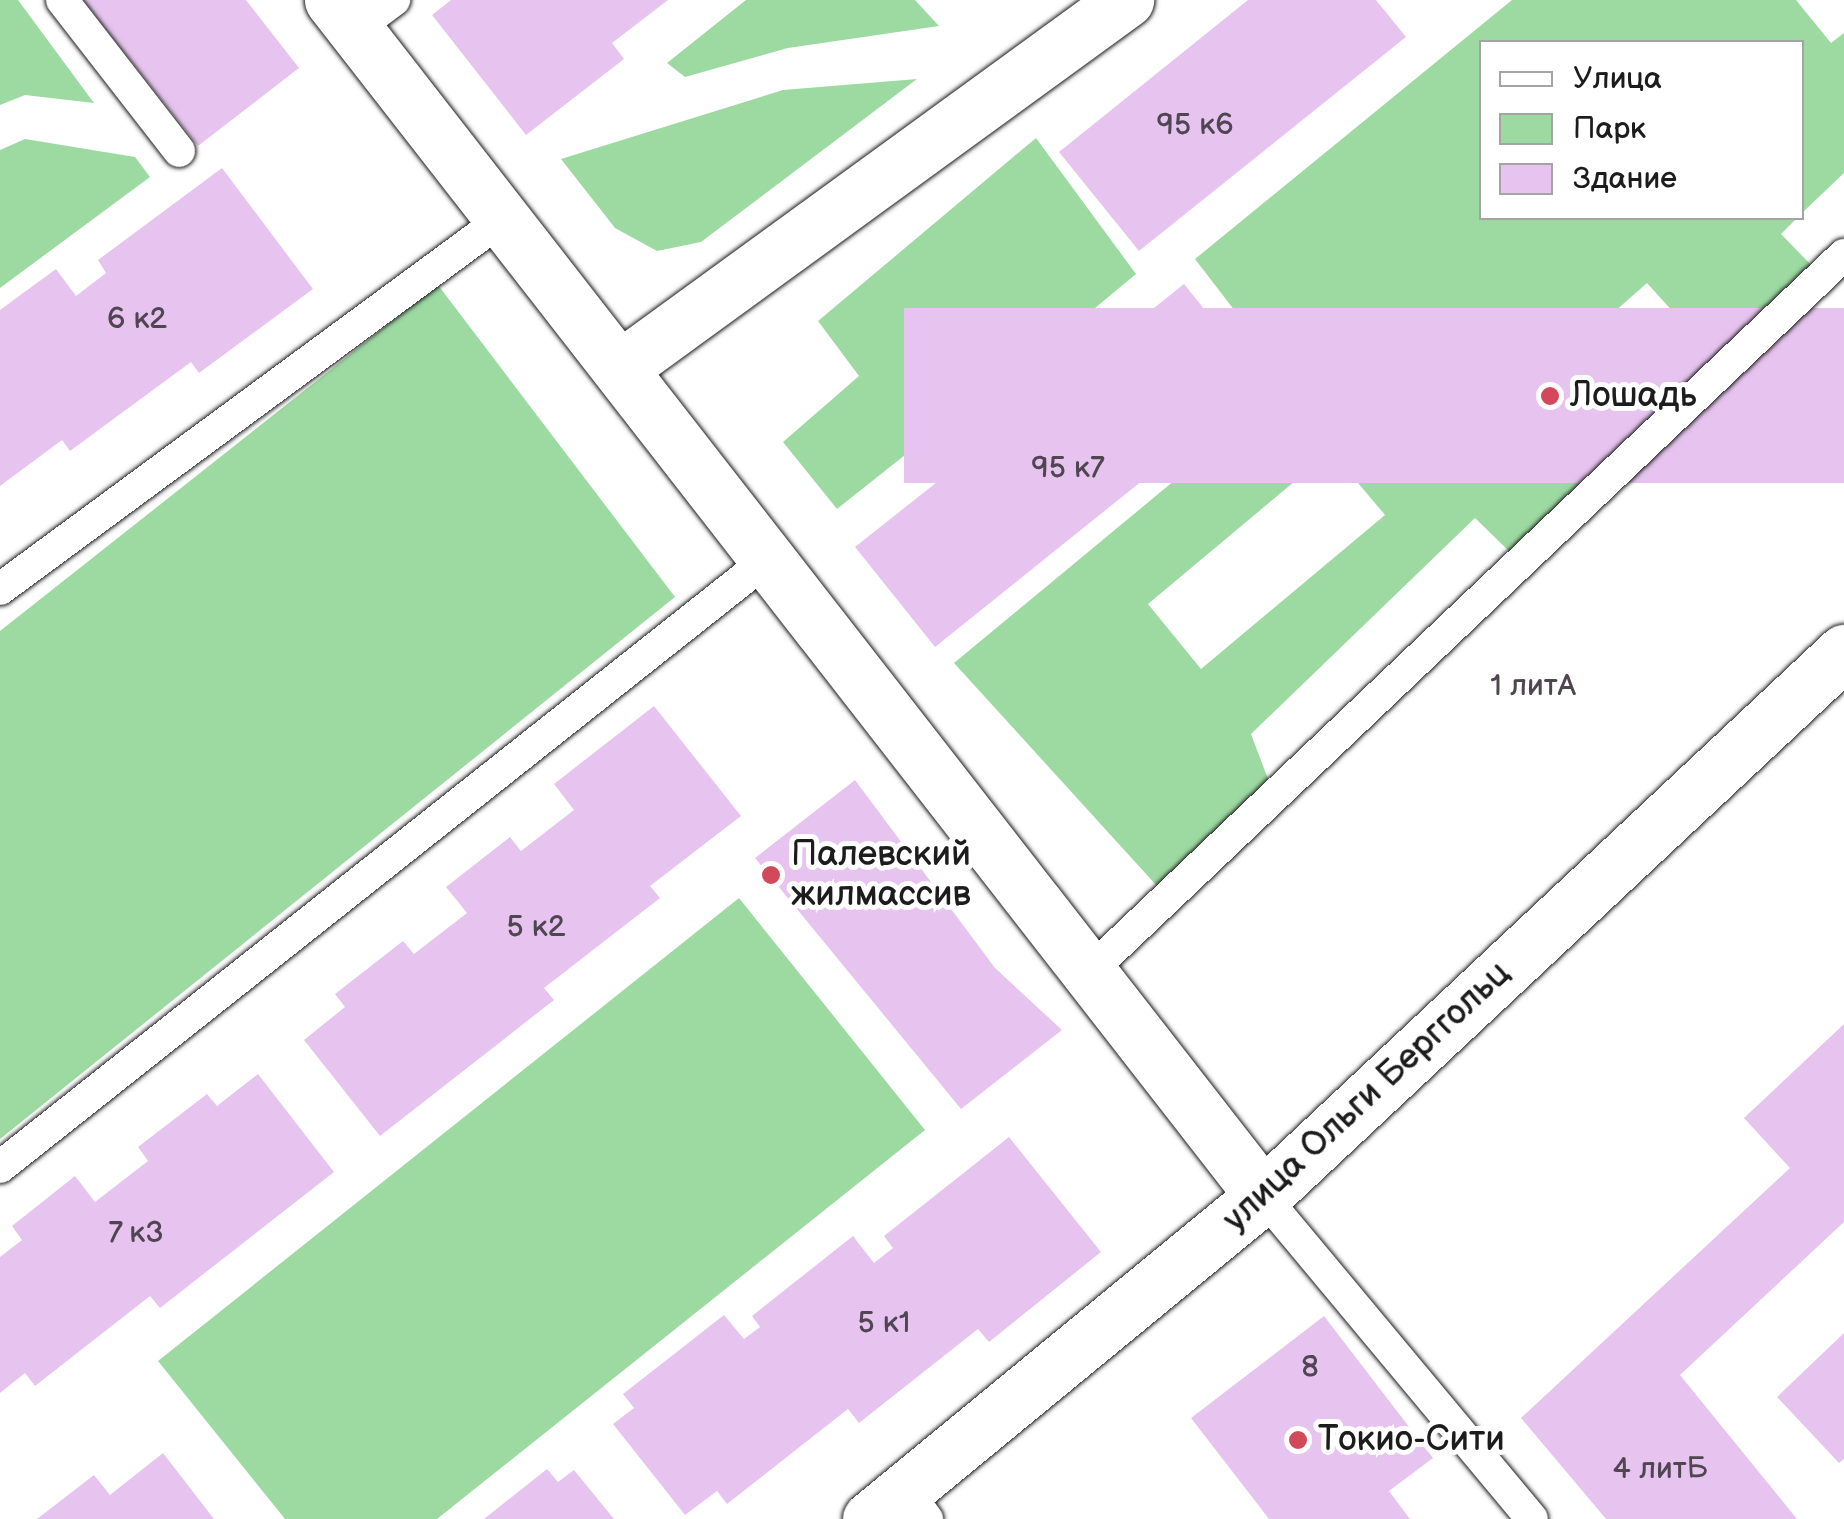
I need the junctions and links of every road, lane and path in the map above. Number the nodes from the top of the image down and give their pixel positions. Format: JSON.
{"nodes":[{"id":1,"x":62,"y":0,"type":"edge"},
{"id":2,"x":1126,"y":0,"type":"edge"},
{"id":3,"x":360,"y":10,"type":"edge"},
{"id":4,"x":179,"y":151,"type":"dead end"},
{"id":5,"x":501,"y":220,"type":"junction"},
{"id":6,"x":1844,"y":254,"type":"edge"},
{"id":7,"x":620,"y":368,"type":"junction"},
{"id":8,"x":772,"y":556,"type":"junction"},
{"id":9,"x":0,"y":590,"type":"edge"},
{"id":10,"x":1844,"y":652,"type":"edge"},
{"id":11,"x":1090,"y":971,"type":"junction"},
{"id":12,"x":0,"y":1168,"type":"edge"},
{"id":13,"x":1263,"y":1196,"type":"junction"},
{"id":14,"x":901,"y":1509,"type":"edge"},
{"id":15,"x":1532,"y":1519,"type":"edge"}],
"edges":[{"from":1,"to":4,"type":"lane"},
{"from":2,"to":7,"type":"street"},
{"from":3,"to":5,"type":"street"},
{"from":5,"to":7,"type":"street"},
{"from":5,"to":9,"type":"lane"},
{"from":6,"to":11,"type":"lane"},
{"from":7,"to":8,"type":"street"},
{"from":8,"to":11,"type":"street"},
{"from":8,"to":12,"type":"lane"},
{"from":10,"to":13,"type":"street","name":"улица Ольги Берггольц"},
{"from":11,"to":13,"type":"street"},
{"from":13,"to":14,"type":"street","name":"улица Ольги Берггольц"},
{"from":13,"to":15,"type":"lane"}]}
